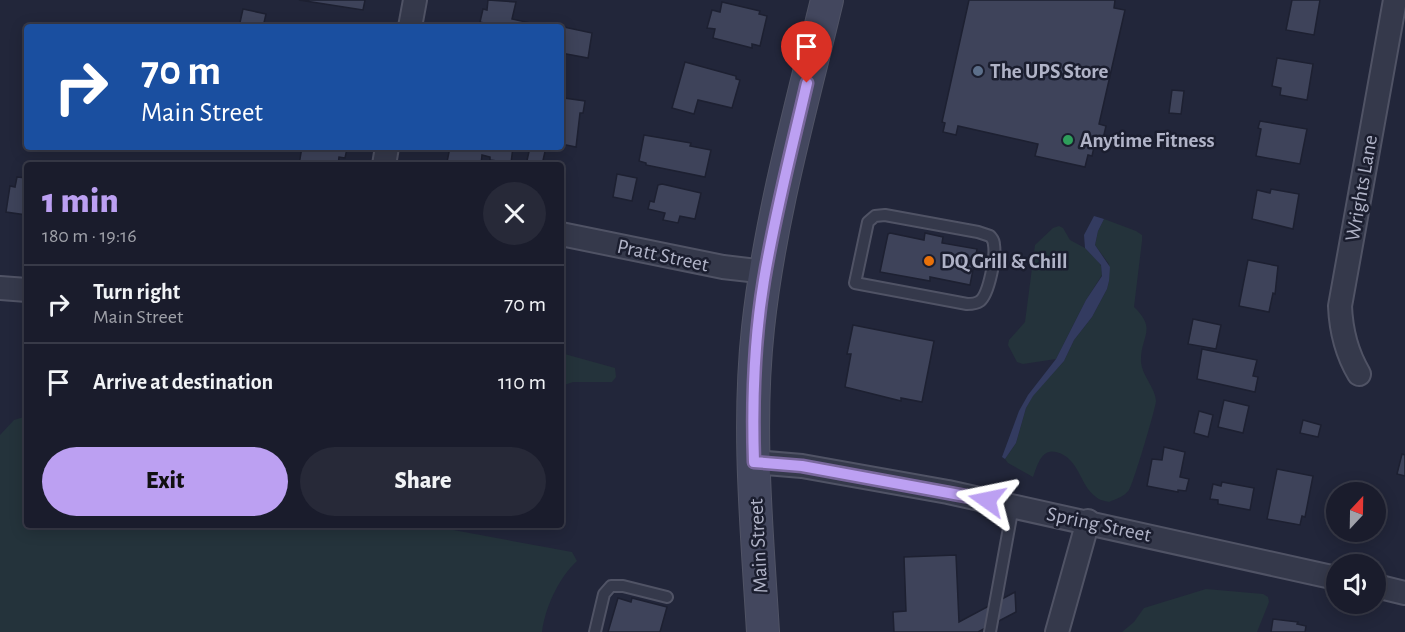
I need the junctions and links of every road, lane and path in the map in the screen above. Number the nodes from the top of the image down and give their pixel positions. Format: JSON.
{"nodes":[{"id":1,"x":415,"y":0,"type":"edge"},
{"id":2,"x":827,"y":0,"type":"edge"},
{"id":3,"x":1395,"y":0,"type":"edge"},
{"id":4,"x":411,"y":24,"type":"edge"},
{"id":5,"x":564,"y":235,"type":"edge"},
{"id":6,"x":766,"y":272,"type":"junction"},
{"id":7,"x":855,"y":283,"type":"joint"},
{"id":8,"x":0,"y":288,"type":"edge"},
{"id":9,"x":24,"y":290,"type":"edge"},
{"id":10,"x":1359,"y":374,"type":"dead end"},
{"id":11,"x":754,"y":462,"type":"junction"},
{"id":12,"x":1013,"y":506,"type":"junction"},
{"id":13,"x":1088,"y":521,"type":"junction"},
{"id":14,"x":1326,"y":576,"type":"edge"},
{"id":15,"x":1386,"y":588,"type":"edge"},
{"id":16,"x":1405,"y":593,"type":"edge"},
{"id":17,"x":668,"y":597,"type":"dead end"},
{"id":18,"x":595,"y":632,"type":"edge"},
{"id":19,"x":763,"y":632,"type":"edge"},
{"id":20,"x":990,"y":632,"type":"edge"},
{"id":21,"x":1057,"y":632,"type":"edge"}],
"edges":[{"from":1,"to":4,"type":"street"},
{"from":2,"to":6,"type":"main road","name":"Main Street"},
{"from":3,"to":10,"type":"street","name":"Wrights Lane"},
{"from":5,"to":6,"type":"street","name":"Pratt Street"},
{"from":6,"to":11,"type":"main road","name":"Main Street"},
{"from":7,"to":7,"type":"lane"},
{"from":8,"to":9,"type":"street"},
{"from":11,"to":12,"type":"street","name":"Spring Street"},
{"from":11,"to":19,"type":"main road","name":"Main Street"},
{"from":12,"to":13,"type":"street","name":"Spring Street"},
{"from":12,"to":20,"type":"lane"},
{"from":13,"to":14,"type":"street","name":"Spring Street"},
{"from":13,"to":21,"type":"street"},
{"from":15,"to":16,"type":"street"},
{"from":17,"to":18,"type":"lane"}]}
